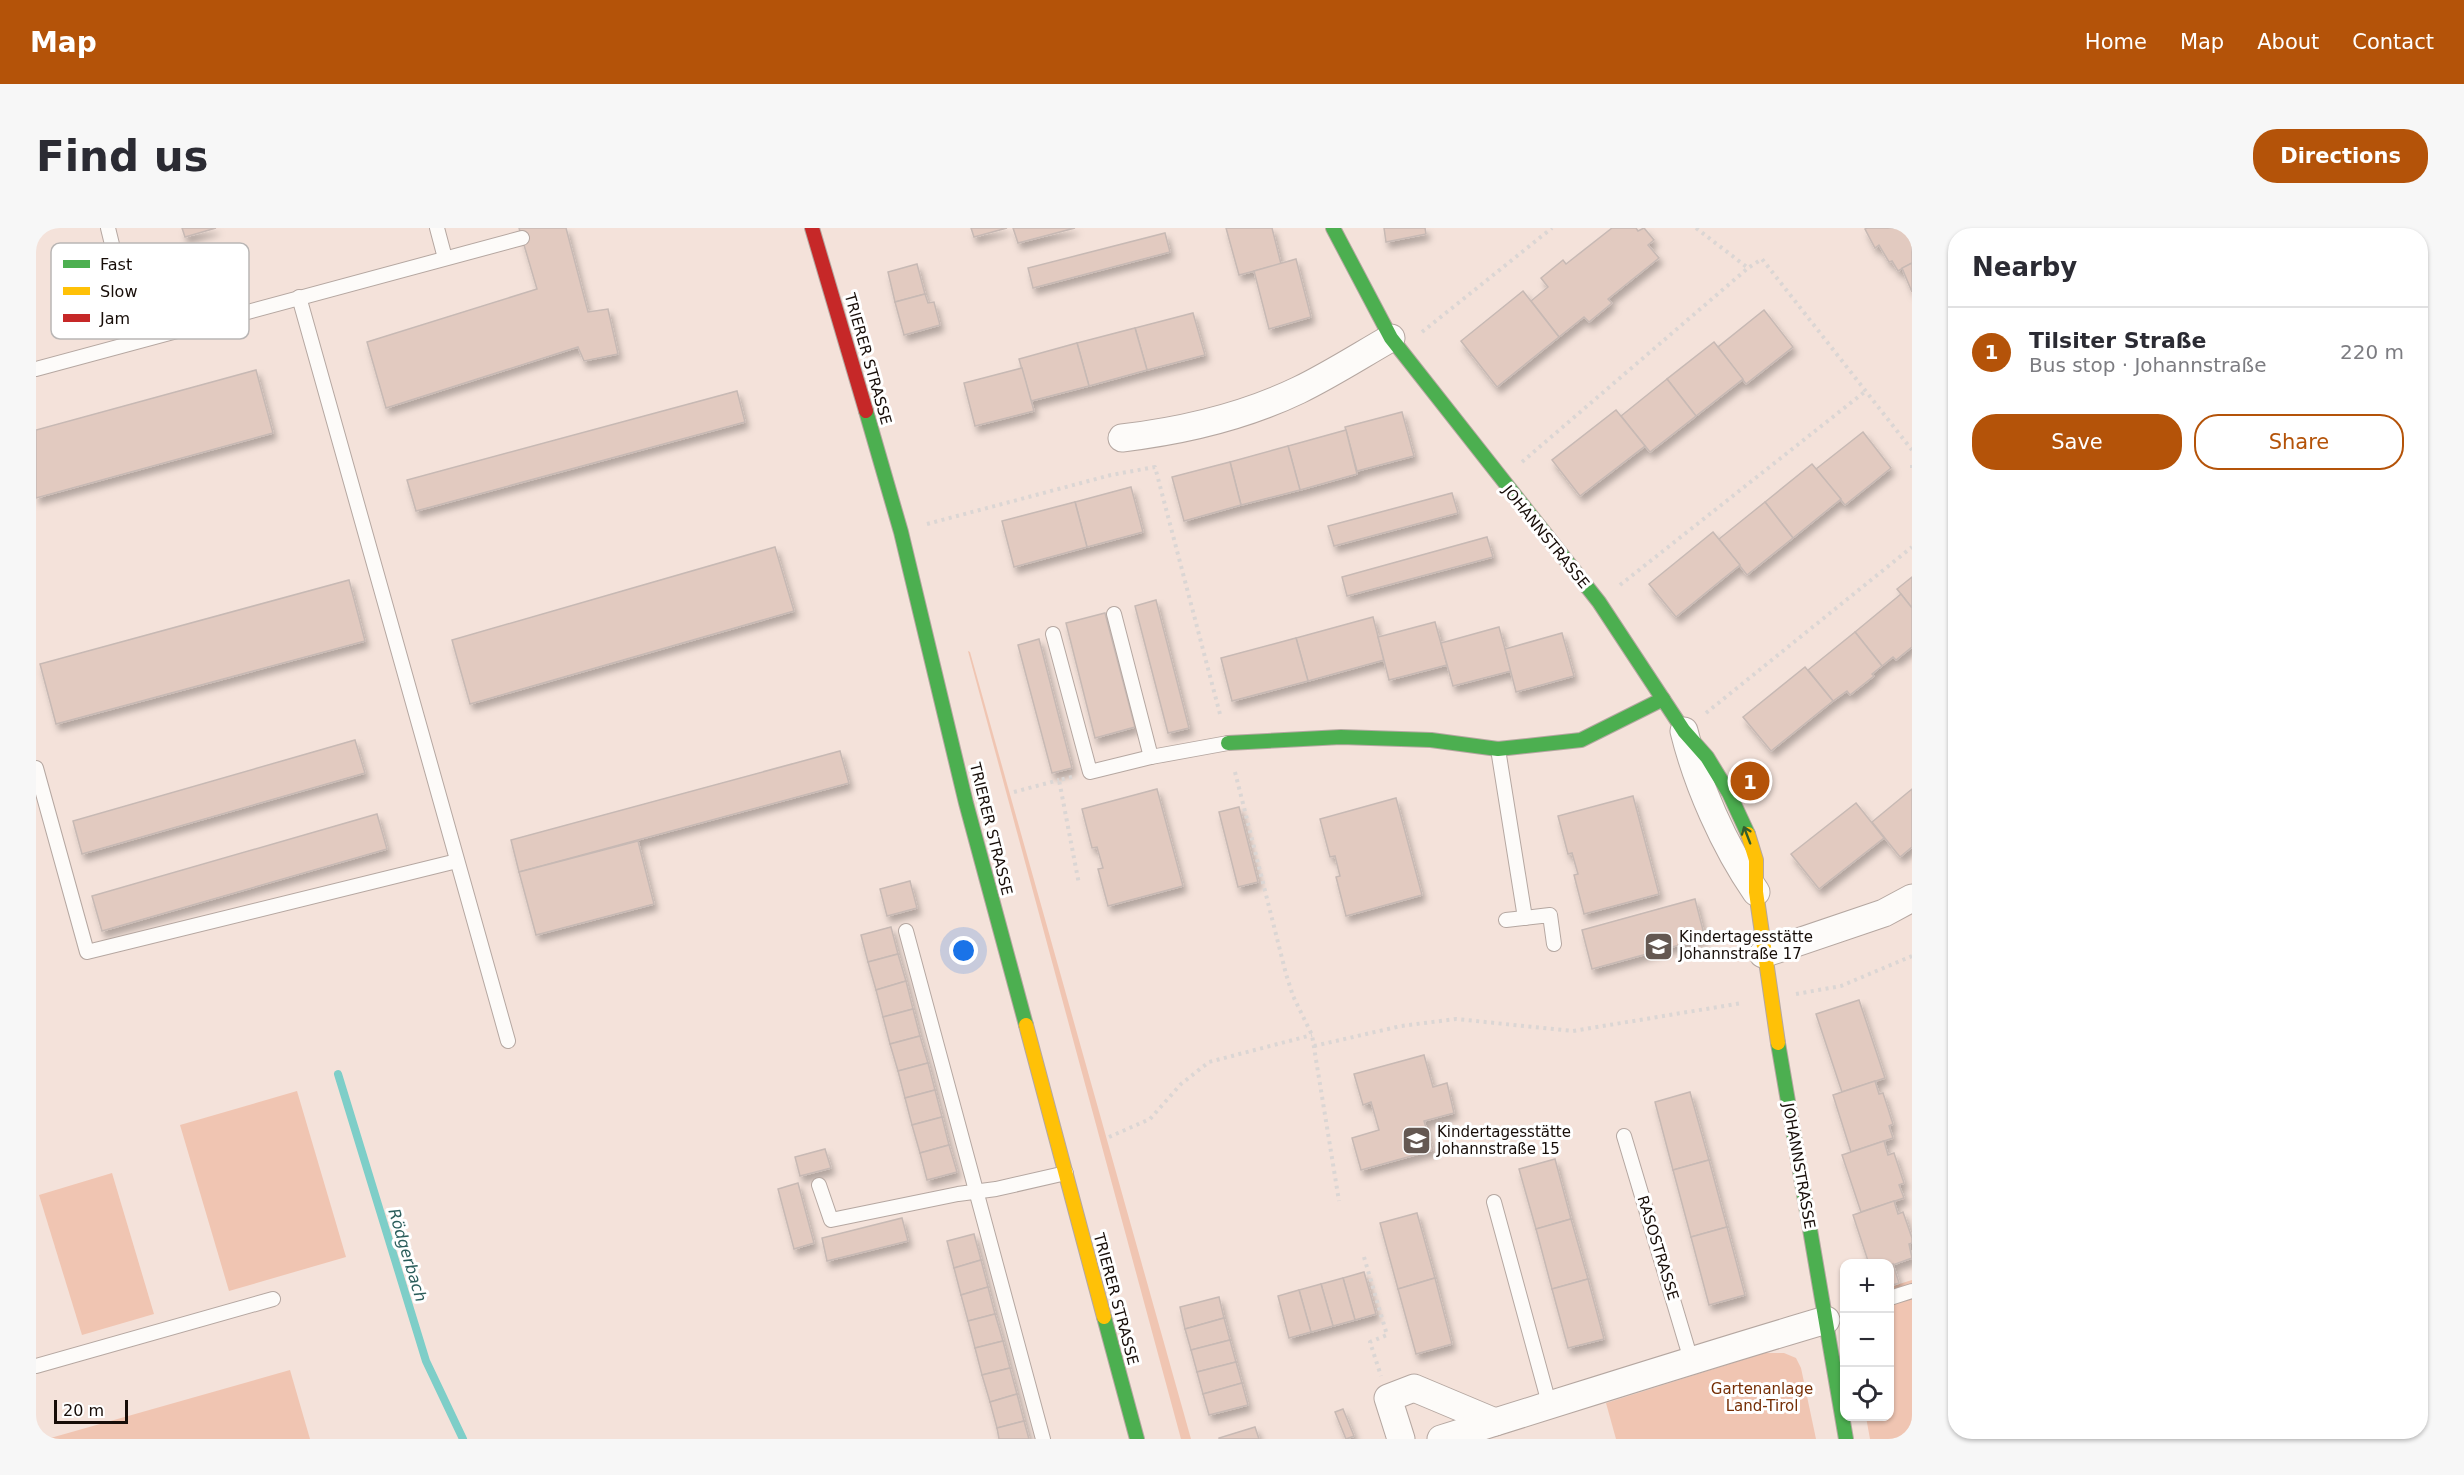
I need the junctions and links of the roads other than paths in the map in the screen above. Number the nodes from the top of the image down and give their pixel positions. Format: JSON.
{"nodes":[{"id":1,"x":108,"y":228,"type":"edge"},
{"id":2,"x":437,"y":228,"type":"edge"},
{"id":3,"x":812,"y":228,"type":"edge"},
{"id":4,"x":1333,"y":228,"type":"edge"},
{"id":5,"x":522,"y":238,"type":"dead end"},
{"id":6,"x":111,"y":243,"type":"edge"},
{"id":7,"x":445,"y":258,"type":"junction"},
{"id":8,"x":299,"y":297,"type":"junction"},
{"id":9,"x":249,"y":311,"type":"edge"},
{"id":10,"x":146,"y":339,"type":"edge"},
{"id":11,"x":1395,"y":343,"type":"junction"},
{"id":12,"x":36,"y":369,"type":"edge"},
{"id":13,"x":1122,"y":438,"type":"dead end"},
{"id":14,"x":1114,"y":614,"type":"dead end"},
{"id":15,"x":1053,"y":634,"type":"dead end"},
{"id":16,"x":1663,"y":699,"type":"junction"},
{"id":17,"x":1684,"y":731,"type":"joint"},
{"id":18,"x":1228,"y":743,"type":"joint"},
{"id":19,"x":1498,"y":749,"type":"junction"},
{"id":20,"x":1151,"y":757,"type":"junction"},
{"id":21,"x":36,"y":768,"type":"edge"},
{"id":22,"x":457,"y":861,"type":"junction"},
{"id":23,"x":1756,"y":892,"type":"joint"},
{"id":24,"x":1912,"y":898,"type":"edge"},
{"id":25,"x":1525,"y":918,"type":"junction"},
{"id":26,"x":1506,"y":920,"type":"dead end"},
{"id":27,"x":906,"y":931,"type":"dead end"},
{"id":28,"x":1554,"y":944,"type":"dead end"},
{"id":29,"x":1763,"y":954,"type":"junction"},
{"id":30,"x":508,"y":1041,"type":"dead end"},
{"id":31,"x":1624,"y":1136,"type":"dead end"},
{"id":32,"x":1066,"y":1173,"type":"junction"},
{"id":33,"x":819,"y":1185,"type":"dead end"},
{"id":34,"x":977,"y":1191,"type":"junction"},
{"id":35,"x":1494,"y":1202,"type":"dead end"},
{"id":36,"x":1912,"y":1291,"type":"edge"},
{"id":37,"x":1894,"y":1297,"type":"edge"},
{"id":38,"x":273,"y":1299,"type":"dead end"},
{"id":39,"x":1831,"y":1318,"type":"junction"},
{"id":40,"x":1691,"y":1360,"type":"junction"},
{"id":41,"x":36,"y":1366,"type":"edge"},
{"id":42,"x":1551,"y":1407,"type":"junction"},
{"id":43,"x":1495,"y":1422,"type":"junction"},
{"id":44,"x":1043,"y":1439,"type":"edge"},
{"id":45,"x":1137,"y":1439,"type":"edge"},
{"id":46,"x":1401,"y":1439,"type":"edge"},
{"id":47,"x":1441,"y":1439,"type":"edge"},
{"id":48,"x":1846,"y":1439,"type":"edge"}],
"edges":[{"from":1,"to":6,"type":"lane"},
{"from":2,"to":7,"type":"lane"},
{"from":3,"to":32,"type":"street","name":"TRIERER STRASSE"},
{"from":4,"to":11,"type":"street","name":"JOHANNSTRASSE"},
{"from":5,"to":7,"type":"lane"},
{"from":7,"to":8,"type":"lane"},
{"from":8,"to":9,"type":"lane"},
{"from":8,"to":22,"type":"lane"},
{"from":10,"to":12,"type":"lane"},
{"from":11,"to":13,"type":"street"},
{"from":11,"to":16,"type":"street","name":"JOHANNSTRASSE"},
{"from":14,"to":20,"type":"lane"},
{"from":15,"to":20,"type":"lane"},
{"from":16,"to":17,"type":"street","name":"JOHANNSTRASSE"},
{"from":16,"to":19,"type":"street"},
{"from":17,"to":23,"type":"street","name":"JOHANNSTRASSE"},
{"from":18,"to":19,"type":"street"},
{"from":18,"to":20,"type":"lane"},
{"from":19,"to":25,"type":"lane"},
{"from":21,"to":22,"type":"lane"},
{"from":22,"to":30,"type":"lane"},
{"from":23,"to":29,"type":"street","name":"JOHANNSTRASSE"},
{"from":24,"to":29,"type":"street"},
{"from":25,"to":26,"type":"lane"},
{"from":25,"to":28,"type":"lane"},
{"from":27,"to":34,"type":"lane"},
{"from":29,"to":39,"type":"street","name":"JOHANNSTRASSE"},
{"from":31,"to":40,"type":"lane","name":"RASOSTRASSE"},
{"from":32,"to":34,"type":"lane"},
{"from":32,"to":45,"type":"street","name":"TRIERER STRASSE"},
{"from":33,"to":34,"type":"lane"},
{"from":34,"to":44,"type":"lane"},
{"from":35,"to":42,"type":"lane"},
{"from":36,"to":37,"type":"lane"},
{"from":38,"to":41,"type":"lane"},
{"from":39,"to":40,"type":"street"},
{"from":39,"to":48,"type":"street","name":"JOHANNSTRASSE"},
{"from":40,"to":42,"type":"street"},
{"from":42,"to":43,"type":"street"},
{"from":43,"to":46,"type":"street"},
{"from":43,"to":47,"type":"street"}]}
